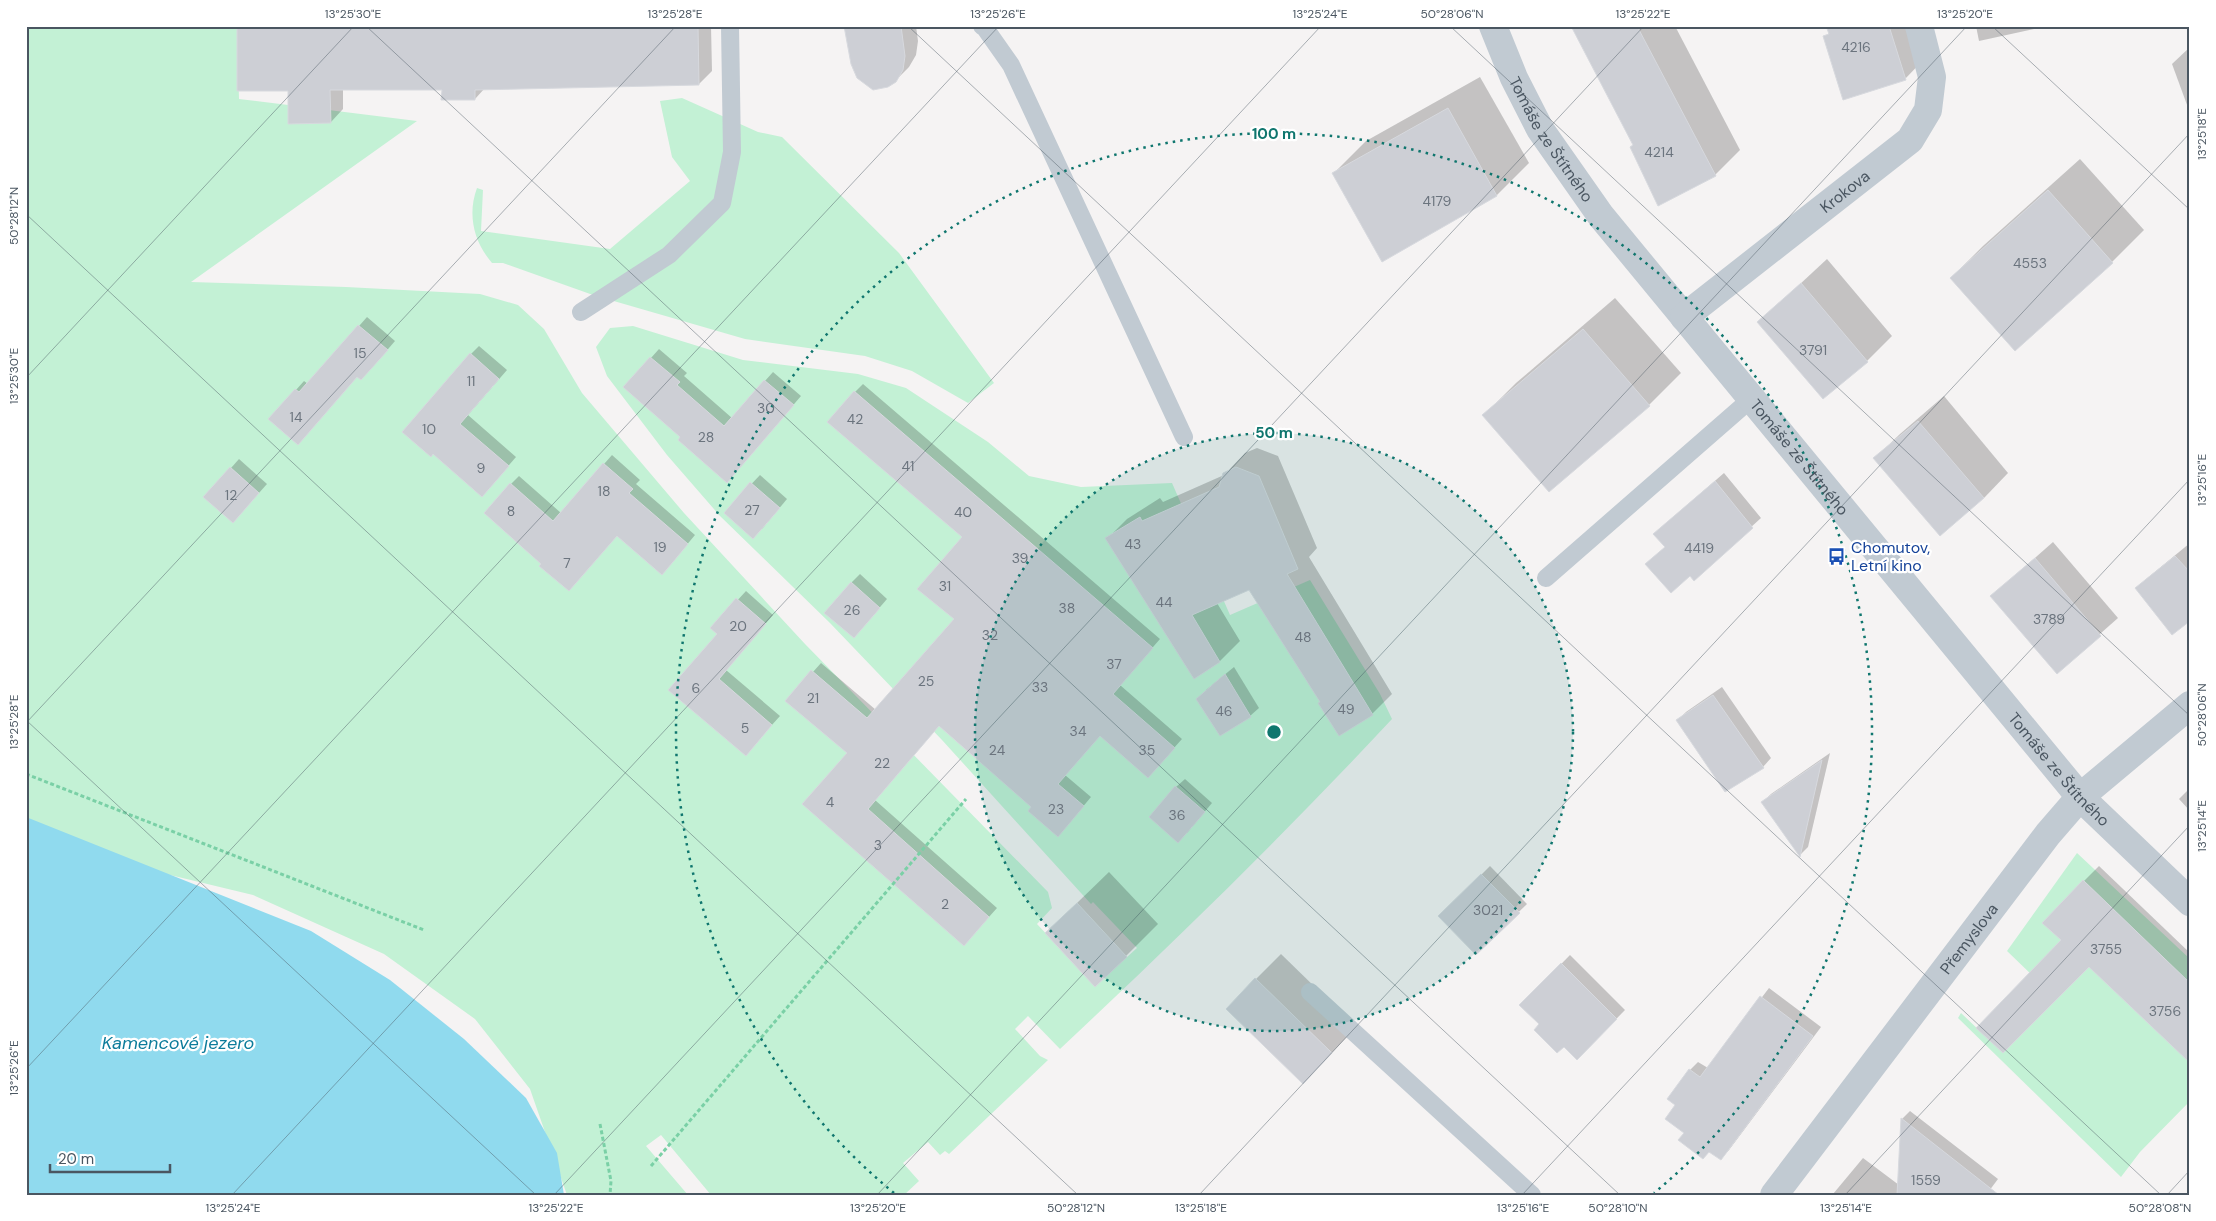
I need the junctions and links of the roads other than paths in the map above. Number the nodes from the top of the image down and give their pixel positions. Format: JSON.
{"nodes":[{"id":1,"x":730,"y":26,"type":"edge"},
{"id":2,"x":982,"y":26,"type":"edge"},
{"id":3,"x":1493,"y":26,"type":"edge"},
{"id":4,"x":1920,"y":26,"type":"edge"},
{"id":5,"x":581,"y":312,"type":"dead end"},
{"id":6,"x":1684,"y":317,"type":"junction"},
{"id":7,"x":1751,"y":399,"type":"junction"},
{"id":8,"x":1184,"y":437,"type":"dead end"},
{"id":9,"x":1546,"y":578,"type":"dead end"},
{"id":10,"x":2190,"y":705,"type":"edge"},
{"id":11,"x":2080,"y":797,"type":"junction"},
{"id":12,"x":2190,"y":902,"type":"edge"},
{"id":13,"x":1310,"y":992,"type":"dead end"},
{"id":14,"x":1532,"y":1195,"type":"edge"},
{"id":15,"x":1774,"y":1195,"type":"edge"}],
"edges":[{"from":1,"to":5,"type":"lane"},
{"from":2,"to":8,"type":"lane"},
{"from":3,"to":6,"type":"street","name":"Tomáše ze Štítného"},
{"from":4,"to":6,"type":"street","name":"Krokova"},
{"from":6,"to":7,"type":"street","name":"Tomáše ze Štítného"},
{"from":7,"to":9,"type":"lane"},
{"from":7,"to":11,"type":"street","name":"Tomáše ze Štítného"},
{"from":10,"to":11,"type":"street","name":"Přemyslova"},
{"from":11,"to":12,"type":"street","name":"Tomáše ze Štítného"},
{"from":11,"to":15,"type":"street","name":"Přemyslova"},
{"from":13,"to":14,"type":"lane"}]}
